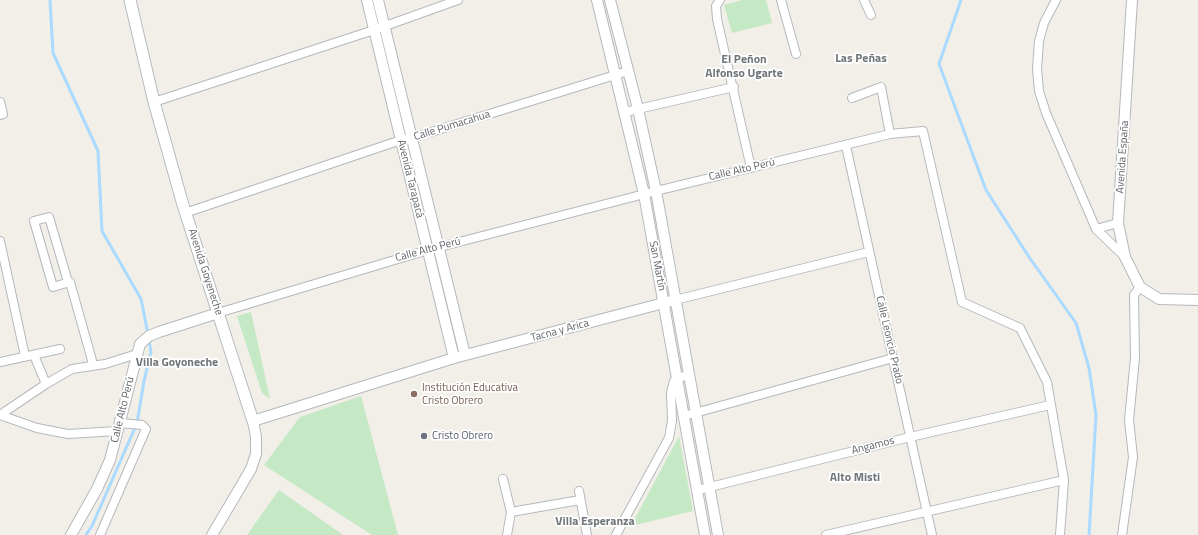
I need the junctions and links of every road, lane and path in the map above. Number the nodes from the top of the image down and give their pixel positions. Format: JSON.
{"nodes":[{"id":1,"x":130,"y":0,"type":"edge"},
{"id":2,"x":367,"y":0,"type":"edge"},
{"id":3,"x":378,"y":0,"type":"edge"},
{"id":4,"x":458,"y":0,"type":"edge"},
{"id":5,"x":597,"y":0,"type":"edge"},
{"id":6,"x":610,"y":0,"type":"edge"},
{"id":7,"x":720,"y":0,"type":"edge"},
{"id":8,"x":781,"y":0,"type":"edge"},
{"id":9,"x":864,"y":0,"type":"edge"},
{"id":10,"x":1056,"y":0,"type":"edge"},
{"id":11,"x":1132,"y":0,"type":"edge"},
{"id":12,"x":871,"y":16,"type":"dead end"},
{"id":13,"x":384,"y":27,"type":"junction"},
{"id":14,"x":374,"y":30,"type":"junction"},
{"id":15,"x":796,"y":54,"type":"dead end"},
{"id":16,"x":628,"y":71,"type":"junction"},
{"id":17,"x":616,"y":75,"type":"junction"},
{"id":18,"x":734,"y":86,"type":"junction"},
{"id":19,"x":852,"y":98,"type":"dead end"},
{"id":20,"x":0,"y":102,"type":"edge"},
{"id":21,"x":154,"y":102,"type":"junction"},
{"id":22,"x":638,"y":109,"type":"junction"},
{"id":23,"x":625,"y":112,"type":"junction"},
{"id":24,"x":2,"y":115,"type":"edge"},
{"id":25,"x":890,"y":134,"type":"junction"},
{"id":26,"x":412,"y":138,"type":"junction"},
{"id":27,"x":401,"y":140,"type":"junction"},
{"id":28,"x":846,"y":146,"type":"junction"},
{"id":29,"x":751,"y":168,"type":"junction"},
{"id":30,"x":656,"y":191,"type":"junction"},
{"id":31,"x":644,"y":194,"type":"junction"},
{"id":32,"x":185,"y":213,"type":"junction"},
{"id":33,"x":1118,"y":223,"type":"junction"},
{"id":34,"x":1096,"y":229,"type":"junction"},
{"id":35,"x":0,"y":241,"type":"edge"},
{"id":36,"x":439,"y":247,"type":"junction"},
{"id":37,"x":428,"y":250,"type":"junction"},
{"id":38,"x":869,"y":252,"type":"junction"},
{"id":39,"x":1125,"y":257,"type":"junction"},
{"id":40,"x":68,"y":282,"type":"junction"},
{"id":41,"x":1140,"y":287,"type":"junction"},
{"id":42,"x":675,"y":300,"type":"junction"},
{"id":43,"x":1198,"y":300,"type":"edge"},
{"id":44,"x":664,"y":303,"type":"junction"},
{"id":45,"x":218,"y":313,"type":"junction"},
{"id":46,"x":60,"y":349,"type":"dead end"},
{"id":47,"x":138,"y":349,"type":"junction"},
{"id":48,"x":34,"y":355,"type":"junction"},
{"id":49,"x":466,"y":355,"type":"junction"},
{"id":50,"x":24,"y":356,"type":"junction"},
{"id":51,"x":454,"y":358,"type":"junction"},
{"id":52,"x":893,"y":358,"type":"junction"},
{"id":53,"x":0,"y":362,"type":"edge"},
{"id":54,"x":93,"y":364,"type":"junction"},
{"id":55,"x":689,"y":375,"type":"junction"},
{"id":56,"x":677,"y":378,"type":"junction"},
{"id":57,"x":46,"y":384,"type":"junction"},
{"id":58,"x":1050,"y":405,"type":"junction"},
{"id":59,"x":696,"y":412,"type":"junction"},
{"id":60,"x":0,"y":415,"type":"edge"},
{"id":61,"x":684,"y":416,"type":"junction"},
{"id":62,"x":253,"y":421,"type":"junction"},
{"id":63,"x":119,"y":427,"type":"junction"},
{"id":64,"x":910,"y":437,"type":"junction"},
{"id":65,"x":503,"y":478,"type":"dead end"},
{"id":66,"x":1064,"y":480,"type":"junction"},
{"id":67,"x":710,"y":488,"type":"junction"},
{"id":68,"x":698,"y":490,"type":"junction"},
{"id":69,"x":579,"y":491,"type":"dead end"},
{"id":70,"x":580,"y":500,"type":"junction"},
{"id":71,"x":927,"y":510,"type":"junction"},
{"id":72,"x":511,"y":512,"type":"junction"},
{"id":73,"x":71,"y":535,"type":"edge"},
{"id":74,"x":100,"y":535,"type":"edge"},
{"id":75,"x":212,"y":535,"type":"edge"},
{"id":76,"x":507,"y":535,"type":"edge"},
{"id":77,"x":587,"y":535,"type":"edge"},
{"id":78,"x":616,"y":535,"type":"edge"},
{"id":79,"x":705,"y":535,"type":"edge"},
{"id":80,"x":718,"y":535,"type":"edge"},
{"id":81,"x":826,"y":535,"type":"edge"},
{"id":82,"x":932,"y":535,"type":"edge"},
{"id":83,"x":1060,"y":535,"type":"edge"},
{"id":84,"x":1122,"y":535,"type":"edge"}],
"edges":[{"from":1,"to":21,"type":"main road","name":"Avenida Goyeneche"},
{"from":2,"to":14,"type":"street","name":"Avenida Tarapacá"},
{"from":3,"to":13,"type":"street","name":"Avenida Tarapacá"},
{"from":4,"to":13,"type":"street"},
{"from":5,"to":17,"type":"street","name":"San Martín"},
{"from":6,"to":16,"type":"street","name":"San Martín"},
{"from":7,"to":18,"type":"street"},
{"from":8,"to":15,"type":"street"},
{"from":9,"to":12,"type":"street"},
{"from":10,"to":34,"type":"street"},
{"from":11,"to":33,"type":"street","name":"Avenida España"},
{"from":13,"to":14,"type":"street"},
{"from":13,"to":26,"type":"street","name":"Avenida Tarapacá"},
{"from":14,"to":21,"type":"street"},
{"from":14,"to":27,"type":"street","name":"Avenida Tarapacá"},
{"from":16,"to":17,"type":"street","name":"Calle Pumacahua"},
{"from":16,"to":22,"type":"street","name":"San Martín"},
{"from":17,"to":23,"type":"street","name":"San Martín"},
{"from":17,"to":26,"type":"street","name":"Calle Pumacahua"},
{"from":18,"to":22,"type":"street"},
{"from":18,"to":29,"type":"street"},
{"from":19,"to":25,"type":"street"},
{"from":20,"to":24,"type":"street"},
{"from":21,"to":32,"type":"main road","name":"Avenida Goyeneche"},
{"from":22,"to":23,"type":"street"},
{"from":22,"to":30,"type":"street","name":"San Martín"},
{"from":23,"to":31,"type":"street","name":"San Martín"},
{"from":25,"to":28,"type":"street","name":"Calle Alto Perú"},
{"from":25,"to":58,"type":"street","name":"Calle Alto Perú"},
{"from":26,"to":27,"type":"street","name":"Calle Pumacahua"},
{"from":26,"to":36,"type":"street","name":"Avenida Tarapacá"},
{"from":27,"to":32,"type":"street","name":"Calle Pumacahua"},
{"from":27,"to":37,"type":"street","name":"Avenida Tarapacá"},
{"from":28,"to":29,"type":"street","name":"Calle Alto Perú"},
{"from":28,"to":38,"type":"street","name":"Calle Leoncio Prado"},
{"from":29,"to":30,"type":"street","name":"Calle Alto Perú"},
{"from":30,"to":31,"type":"street","name":"Calle Alto Perú"},
{"from":30,"to":42,"type":"street","name":"San Martín"},
{"from":31,"to":36,"type":"street","name":"Calle Alto Perú"},
{"from":31,"to":44,"type":"street","name":"San Martín"},
{"from":32,"to":45,"type":"main road","name":"Avenida Goyeneche"},
{"from":33,"to":34,"type":"street"},
{"from":33,"to":39,"type":"street","name":"Avenida España"},
{"from":34,"to":39,"type":"street"},
{"from":35,"to":50,"type":"street"},
{"from":36,"to":37,"type":"street","name":"Calle Alto Perú"},
{"from":36,"to":49,"type":"street","name":"Avenida Tarapacá"},
{"from":37,"to":45,"type":"street","name":"Calle Alto Perú"},
{"from":37,"to":51,"type":"street","name":"Avenida Tarapacá"},
{"from":38,"to":42,"type":"street","name":"Tacna y Arica"},
{"from":38,"to":52,"type":"street","name":"Calle Leoncio Prado"},
{"from":39,"to":41,"type":"street","name":"Avenida España"},
{"from":40,"to":40,"type":"street"},
{"from":40,"to":54,"type":"street"},
{"from":41,"to":43,"type":"street"},
{"from":41,"to":84,"type":"street"},
{"from":42,"to":44,"type":"street","name":"Tacna y Arica"},
{"from":42,"to":55,"type":"street","name":"San Martín"},
{"from":44,"to":49,"type":"street","name":"Tacna y Arica"},
{"from":44,"to":56,"type":"street","name":"San Martín"},
{"from":45,"to":47,"type":"street","name":"Calle Alto Perú"},
{"from":45,"to":62,"type":"main road","name":"Avenida Goyeneche"},
{"from":46,"to":48,"type":"street"},
{"from":47,"to":54,"type":"street"},
{"from":47,"to":63,"type":"street","name":"Calle Alto Perú"},
{"from":48,"to":50,"type":"street"},
{"from":48,"to":57,"type":"street"},
{"from":49,"to":51,"type":"street","name":"Tacna y Arica"},
{"from":50,"to":53,"type":"street"},
{"from":51,"to":62,"type":"street","name":"Tacna y Arica"},
{"from":52,"to":59,"type":"street"},
{"from":52,"to":64,"type":"street","name":"Calle Leoncio Prado"},
{"from":54,"to":57,"type":"street"},
{"from":55,"to":56,"type":"street"},
{"from":55,"to":59,"type":"street","name":"San Martín"},
{"from":56,"to":61,"type":"street","name":"San Martín"},
{"from":56,"to":78,"type":"street"},
{"from":57,"to":60,"type":"street"},
{"from":58,"to":64,"type":"street","name":"Angamos"},
{"from":58,"to":66,"type":"street"},
{"from":59,"to":61,"type":"street"},
{"from":59,"to":67,"type":"street","name":"San Martín"},
{"from":60,"to":63,"type":"street"},
{"from":61,"to":68,"type":"street","name":"San Martín"},
{"from":62,"to":75,"type":"street","name":"Avenida Goyeneche"},
{"from":63,"to":73,"type":"street","name":"Calle Alto Perú"},
{"from":63,"to":74,"type":"street"},
{"from":64,"to":67,"type":"street","name":"Angamos"},
{"from":64,"to":71,"type":"street","name":"Calle Leoncio Prado"},
{"from":65,"to":72,"type":"street"},
{"from":66,"to":71,"type":"street"},
{"from":66,"to":83,"type":"street"},
{"from":67,"to":68,"type":"street","name":"Angamos"},
{"from":67,"to":80,"type":"street","name":"San Martín"},
{"from":68,"to":79,"type":"street","name":"San Martín"},
{"from":69,"to":70,"type":"street"},
{"from":70,"to":72,"type":"street"},
{"from":70,"to":77,"type":"street"},
{"from":71,"to":81,"type":"street"},
{"from":71,"to":82,"type":"street","name":"Calle Leoncio Prado"},
{"from":72,"to":76,"type":"street"}]}
